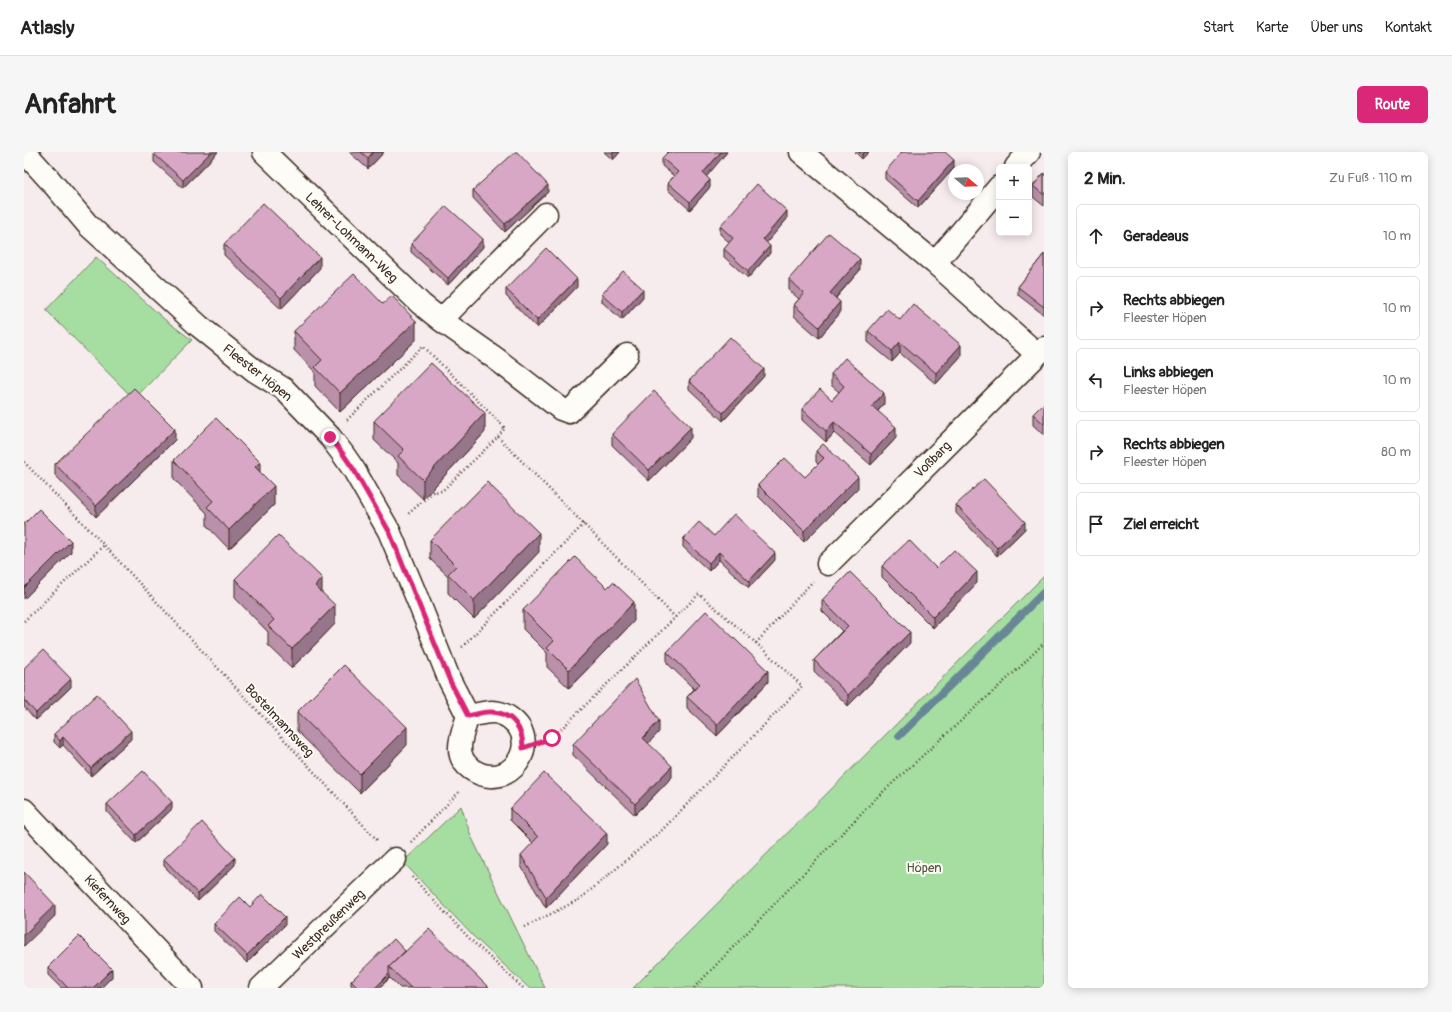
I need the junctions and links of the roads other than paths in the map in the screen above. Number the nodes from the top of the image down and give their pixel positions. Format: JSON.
{"nodes":[{"id":1,"x":264,"y":152,"type":"edge"},
{"id":2,"x":801,"y":152,"type":"edge"},
{"id":3,"x":1029,"y":152,"type":"edge"},
{"id":4,"x":30,"y":158,"type":"edge"},
{"id":5,"x":1019,"y":164,"type":"edge"},
{"id":6,"x":996,"y":191,"type":"edge"},
{"id":7,"x":546,"y":214,"type":"dead end"},
{"id":8,"x":934,"y":263,"type":"junction"},
{"id":9,"x":441,"y":320,"type":"junction"},
{"id":10,"x":1040,"y":351,"type":"edge"},
{"id":11,"x":627,"y":355,"type":"dead end"},
{"id":12,"x":828,"y":564,"type":"road end"},
{"id":13,"x":468,"y":716,"type":"junction"},
{"id":14,"x":24,"y":810,"type":"edge"},
{"id":15,"x":395,"y":859,"type":"road end"},
{"id":16,"x":192,"y":988,"type":"edge"},
{"id":17,"x":261,"y":988,"type":"edge"}],
"edges":[{"from":1,"to":9,"type":"street","name":"Lehrer-Lohmann-Weg"},
{"from":2,"to":8,"type":"street","name":"Voßbarg"},
{"from":3,"to":5,"type":"street"},
{"from":4,"to":13,"type":"street","name":"Fleester Höpen"},
{"from":6,"to":8,"type":"street"},
{"from":7,"to":9,"type":"street"},
{"from":8,"to":10,"type":"street","name":"Voßbarg"},
{"from":9,"to":11,"type":"street","name":"Lehrer-Lohmann-Weg"},
{"from":10,"to":12,"type":"street","name":"Voßbarg"},
{"from":13,"to":13,"type":"street"},
{"from":14,"to":16,"type":"street","name":"Kiefernweg"},
{"from":15,"to":17,"type":"street","name":"Westpreußenweg"}]}
